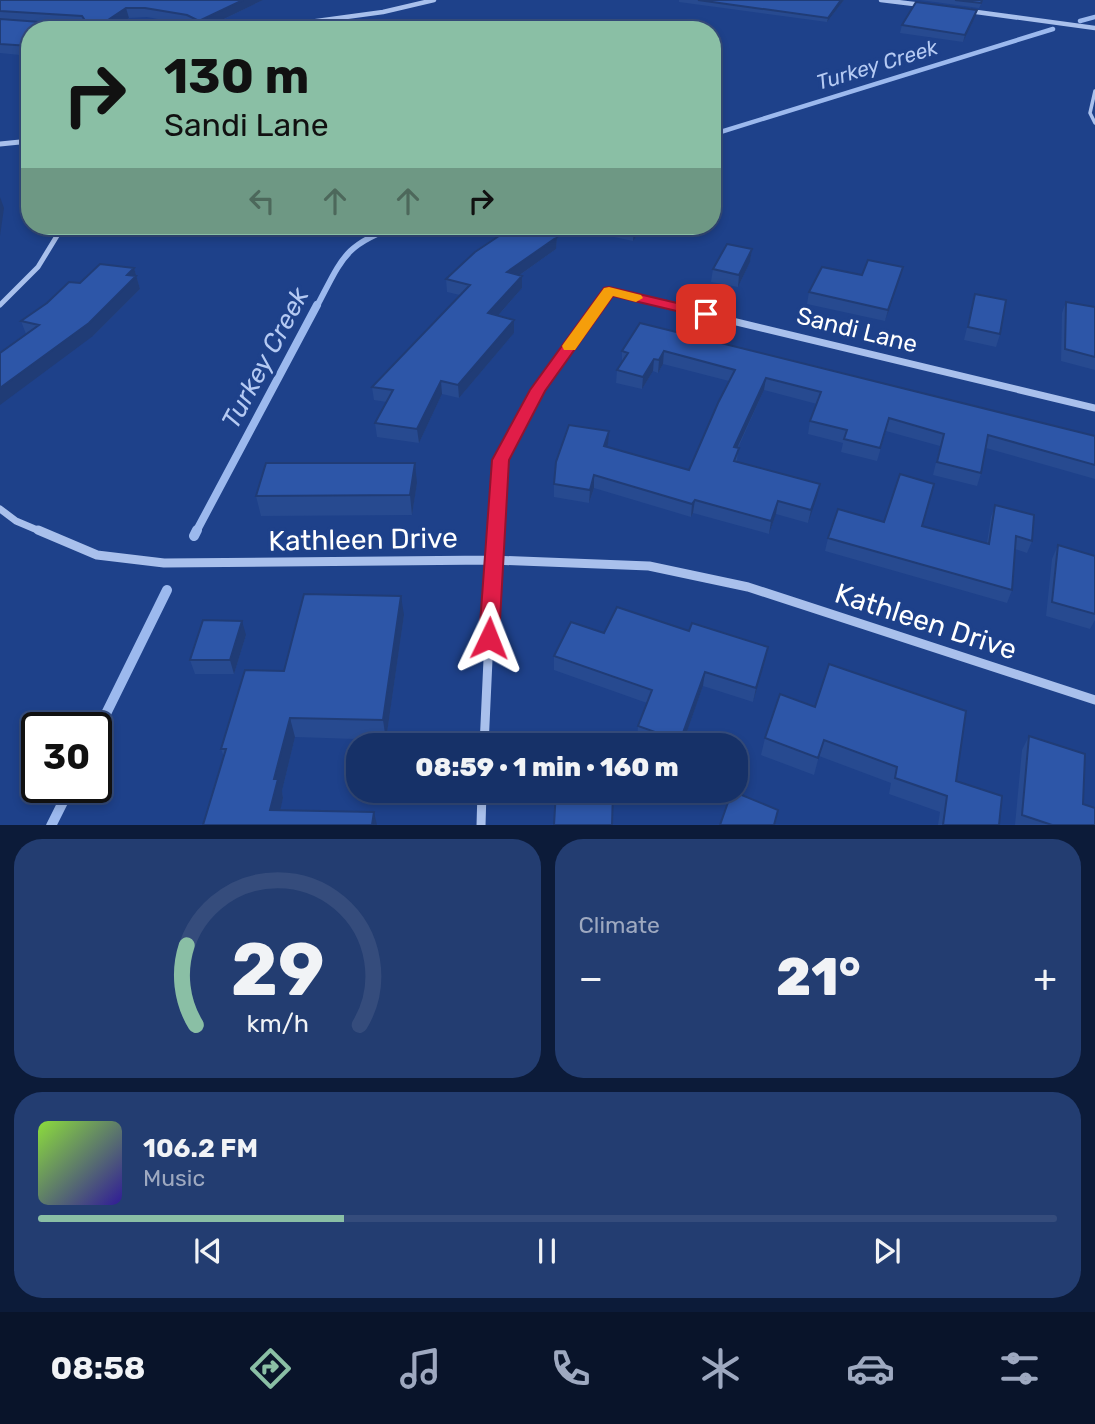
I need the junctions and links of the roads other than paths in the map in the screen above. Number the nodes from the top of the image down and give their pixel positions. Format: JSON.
{"nodes":[{"id":1,"x":434,"y":0,"type":"edge"},
{"id":2,"x":881,"y":0,"type":"edge"},
{"id":3,"x":935,"y":7,"type":"edge"},
{"id":4,"x":961,"y":10,"type":"edge"},
{"id":5,"x":316,"y":21,"type":"edge"},
{"id":6,"x":1095,"y":28,"type":"edge"},
{"id":7,"x":1095,"y":91,"type":"edge"},
{"id":8,"x":1093,"y":110,"type":"edge"},
{"id":9,"x":1095,"y":122,"type":"edge"},
{"id":10,"x":21,"y":142,"type":"edge"},
{"id":11,"x":0,"y":144,"type":"edge"},
{"id":12,"x":58,"y":235,"type":"edge"},
{"id":13,"x":0,"y":305,"type":"edge"},
{"id":14,"x":1095,"y":408,"type":"edge"},
{"id":15,"x":0,"y":509,"type":"edge"},
{"id":16,"x":492,"y":560,"type":"junction"},
{"id":17,"x":1095,"y":700,"type":"edge"},
{"id":18,"x":485,"y":733,"type":"edge"},
{"id":19,"x":482,"y":803,"type":"edge"},
{"id":20,"x":481,"y":825,"type":"edge"}],
"edges":[{"from":1,"to":5,"type":"street"},
{"from":2,"to":3,"type":"street"},
{"from":4,"to":6,"type":"street"},
{"from":7,"to":8,"type":"lane"},
{"from":8,"to":9,"type":"lane"},
{"from":10,"to":11,"type":"street"},
{"from":12,"to":13,"type":"street"},
{"from":14,"to":16,"type":"street","name":"Sandi Lane"},
{"from":15,"to":16,"type":"street","name":"Kathleen Drive"},
{"from":16,"to":17,"type":"street","name":"Kathleen Drive"},
{"from":16,"to":18,"type":"street"},
{"from":19,"to":20,"type":"street"}]}
